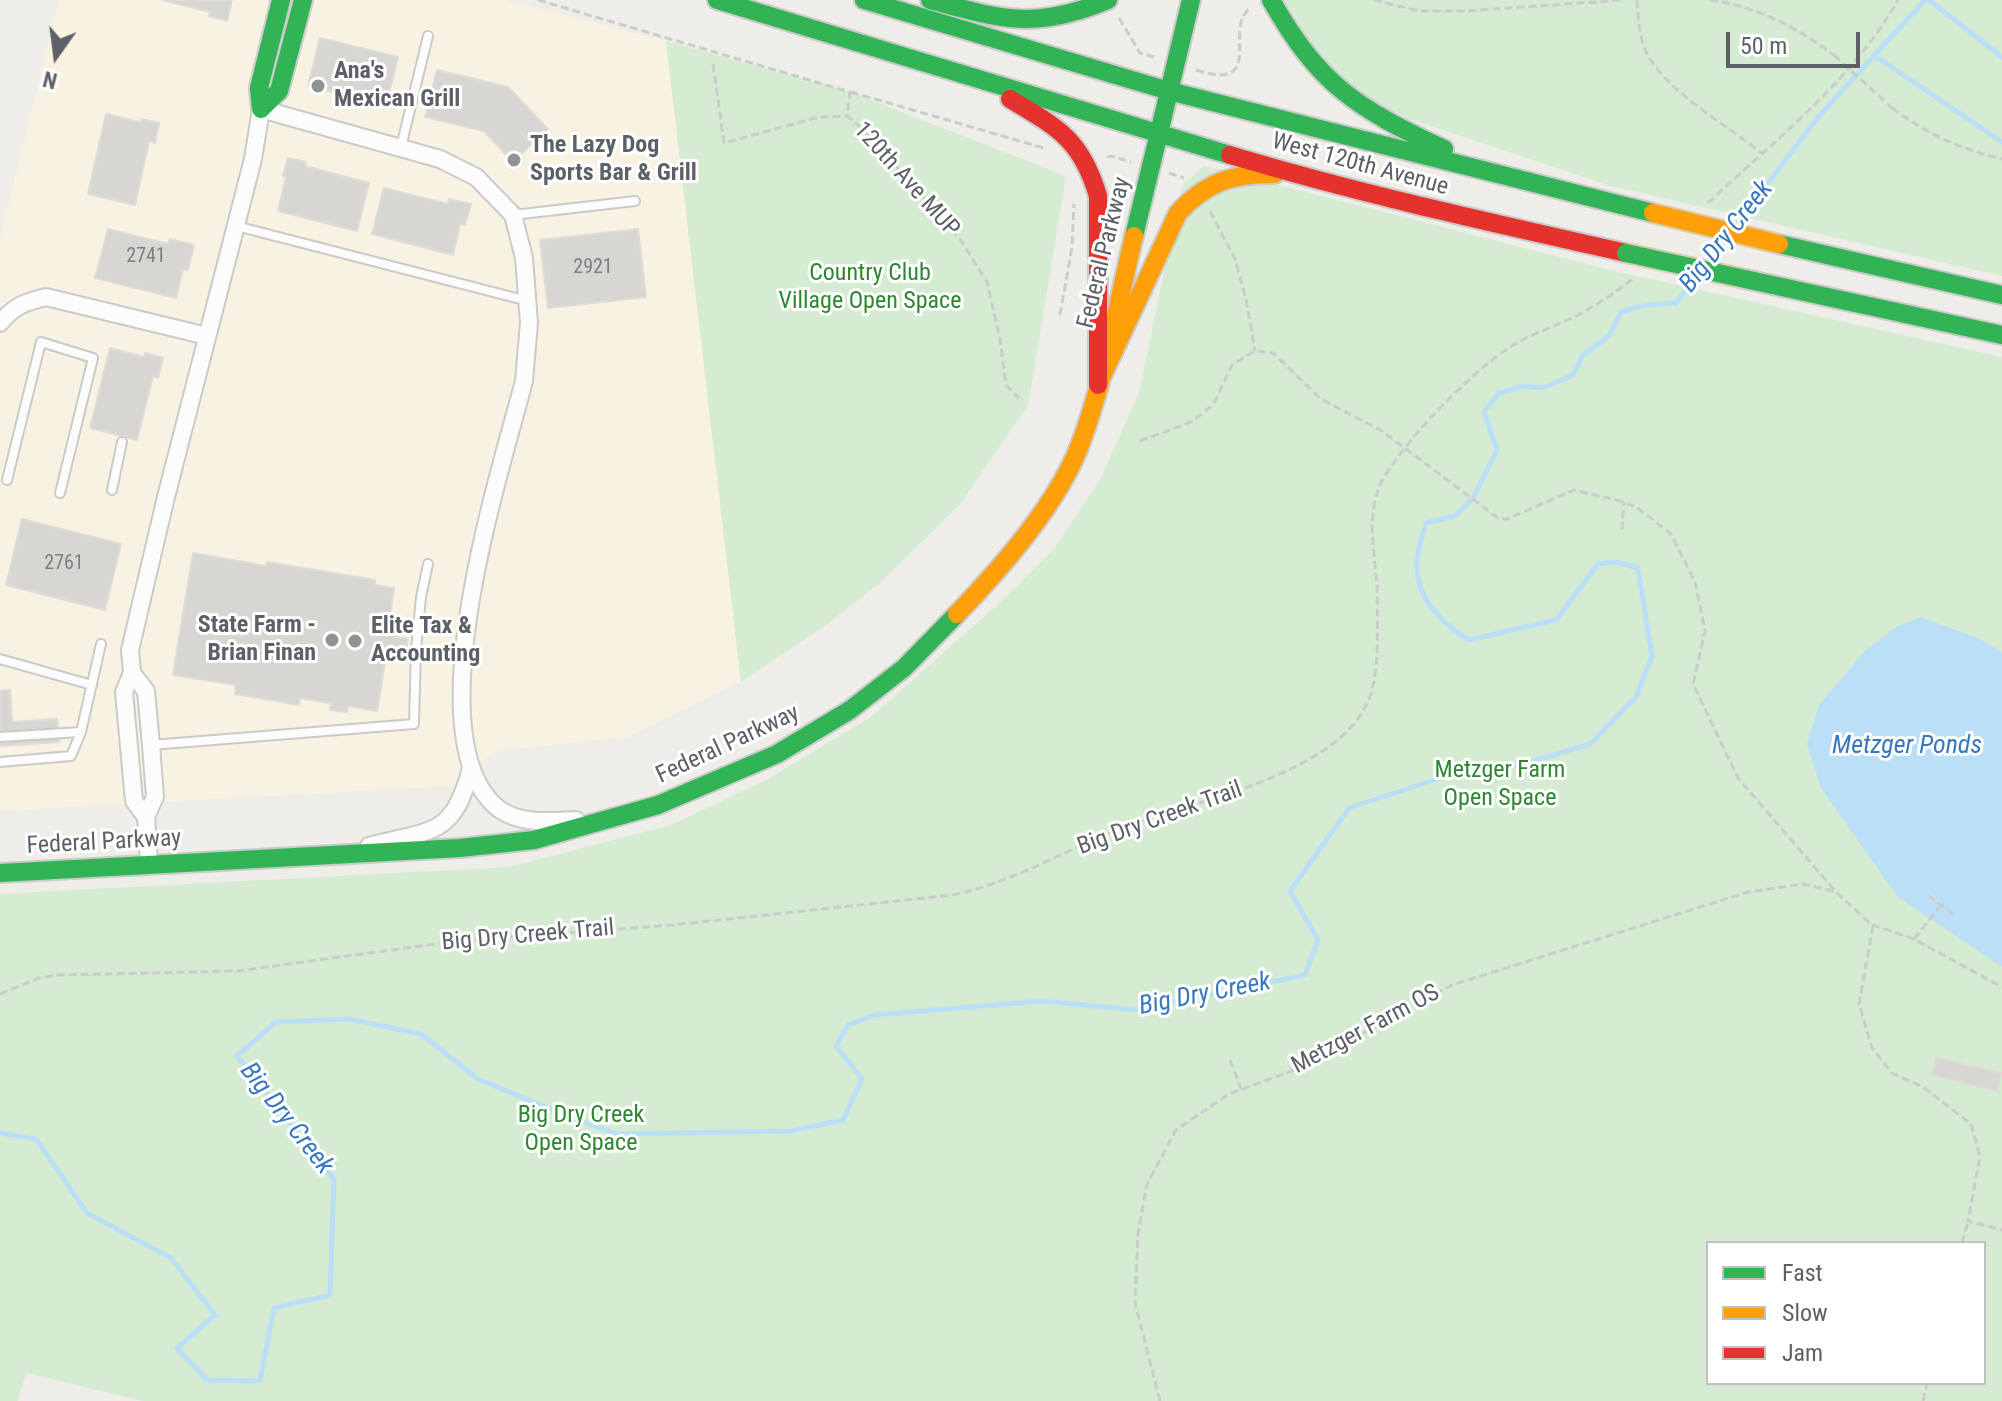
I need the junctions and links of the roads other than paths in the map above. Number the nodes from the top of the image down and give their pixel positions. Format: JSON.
{"nodes":[{"id":1,"x":281,"y":0,"type":"edge"},
{"id":2,"x":303,"y":0,"type":"edge"},
{"id":3,"x":717,"y":0,"type":"edge"},
{"id":4,"x":864,"y":0,"type":"edge"},
{"id":5,"x":930,"y":0,"type":"edge"},
{"id":6,"x":1191,"y":0,"type":"edge"},
{"id":7,"x":1262,"y":3,"type":"edge"},
{"id":8,"x":1112,"y":7,"type":"edge"},
{"id":9,"x":428,"y":36,"type":"dead end"},
{"id":10,"x":976,"y":78,"type":"junction"},
{"id":11,"x":1169,"y":91,"type":"junction"},
{"id":12,"x":261,"y":109,"type":"junction"},
{"id":13,"x":1159,"y":133,"type":"junction"},
{"id":14,"x":401,"y":147,"type":"junction"},
{"id":15,"x":1299,"y":176,"type":"junction"},
{"id":16,"x":1502,"y":176,"type":"junction"},
{"id":17,"x":635,"y":201,"type":"dead end"},
{"id":18,"x":513,"y":215,"type":"junction"},
{"id":19,"x":236,"y":226,"type":"junction"},
{"id":20,"x":2002,"y":295,"type":"edge"},
{"id":21,"x":529,"y":301,"type":"junction"},
{"id":22,"x":0,"y":323,"type":"edge"},
{"id":23,"x":2002,"y":335,"type":"edge"},
{"id":24,"x":207,"y":336,"type":"junction"},
{"id":25,"x":1098,"y":385,"type":"junction"},
{"id":26,"x":122,"y":442,"type":"dead end"},
{"id":27,"x":7,"y":480,"type":"dead end"},
{"id":28,"x":112,"y":490,"type":"dead end"},
{"id":29,"x":60,"y":493,"type":"dead end"},
{"id":30,"x":428,"y":564,"type":"dead end"},
{"id":31,"x":101,"y":644,"type":"dead end"},
{"id":32,"x":0,"y":659,"type":"edge"},
{"id":33,"x":132,"y":673,"type":"junction"},
{"id":34,"x":92,"y":685,"type":"junction"},
{"id":35,"x":81,"y":732,"type":"junction"},
{"id":36,"x":0,"y":737,"type":"edge"},
{"id":37,"x":151,"y":745,"type":"junction"},
{"id":38,"x":0,"y":762,"type":"edge"},
{"id":39,"x":471,"y":768,"type":"junction"},
{"id":40,"x":146,"y":817,"type":"junction"},
{"id":41,"x":617,"y":818,"type":"junction"},
{"id":42,"x":333,"y":855,"type":"junction"},
{"id":43,"x":149,"y":863,"type":"junction"},
{"id":44,"x":0,"y":873,"type":"edge"}],
"edges":[{"from":1,"to":12,"type":"main road"},
{"from":2,"to":12,"type":"main road"},
{"from":3,"to":10,"type":"main road","name":"West 120th Avenue"},
{"from":4,"to":11,"type":"main road","name":"West 120th Avenue"},
{"from":5,"to":8,"type":"main road"},
{"from":6,"to":11,"type":"main road","name":"Federal Parkway"},
{"from":7,"to":16,"type":"main road"},
{"from":9,"to":14,"type":"lane"},
{"from":10,"to":13,"type":"main road","name":"West 120th Avenue"},
{"from":10,"to":25,"type":"main road"},
{"from":11,"to":13,"type":"main road","name":"Federal Parkway"},
{"from":11,"to":16,"type":"main road","name":"West 120th Avenue"},
{"from":12,"to":14,"type":"street"},
{"from":12,"to":19,"type":"street"},
{"from":13,"to":15,"type":"main road","name":"West 120th Avenue"},
{"from":13,"to":25,"type":"main road","name":"Federal Parkway"},
{"from":14,"to":18,"type":"street"},
{"from":15,"to":23,"type":"main road","name":"West 120th Avenue","bridge":true},
{"from":15,"to":25,"type":"main road"},
{"from":16,"to":20,"type":"main road","name":"West 120th Avenue","bridge":true},
{"from":17,"to":18,"type":"lane"},
{"from":18,"to":21,"type":"street"},
{"from":19,"to":21,"type":"lane"},
{"from":19,"to":24,"type":"street"},
{"from":21,"to":39,"type":"street"},
{"from":22,"to":24,"type":"street"},
{"from":24,"to":33,"type":"street"},
{"from":25,"to":41,"type":"main road","name":"Federal Parkway"},
{"from":26,"to":28,"type":"lane"},
{"from":27,"to":29,"type":"lane"},
{"from":30,"to":37,"type":"lane"},
{"from":31,"to":34,"type":"lane"},
{"from":32,"to":34,"type":"lane"},
{"from":33,"to":37,"type":"street"},
{"from":33,"to":40,"type":"street"},
{"from":34,"to":35,"type":"lane"},
{"from":35,"to":36,"type":"lane"},
{"from":35,"to":38,"type":"lane"},
{"from":37,"to":40,"type":"street"},
{"from":39,"to":41,"type":"street"},
{"from":39,"to":42,"type":"street"},
{"from":40,"to":43,"type":"street"},
{"from":41,"to":42,"type":"main road","name":"Federal Parkway"},
{"from":42,"to":43,"type":"main road","name":"Federal Parkway"},
{"from":43,"to":44,"type":"main road","name":"Federal Parkway"}]}
